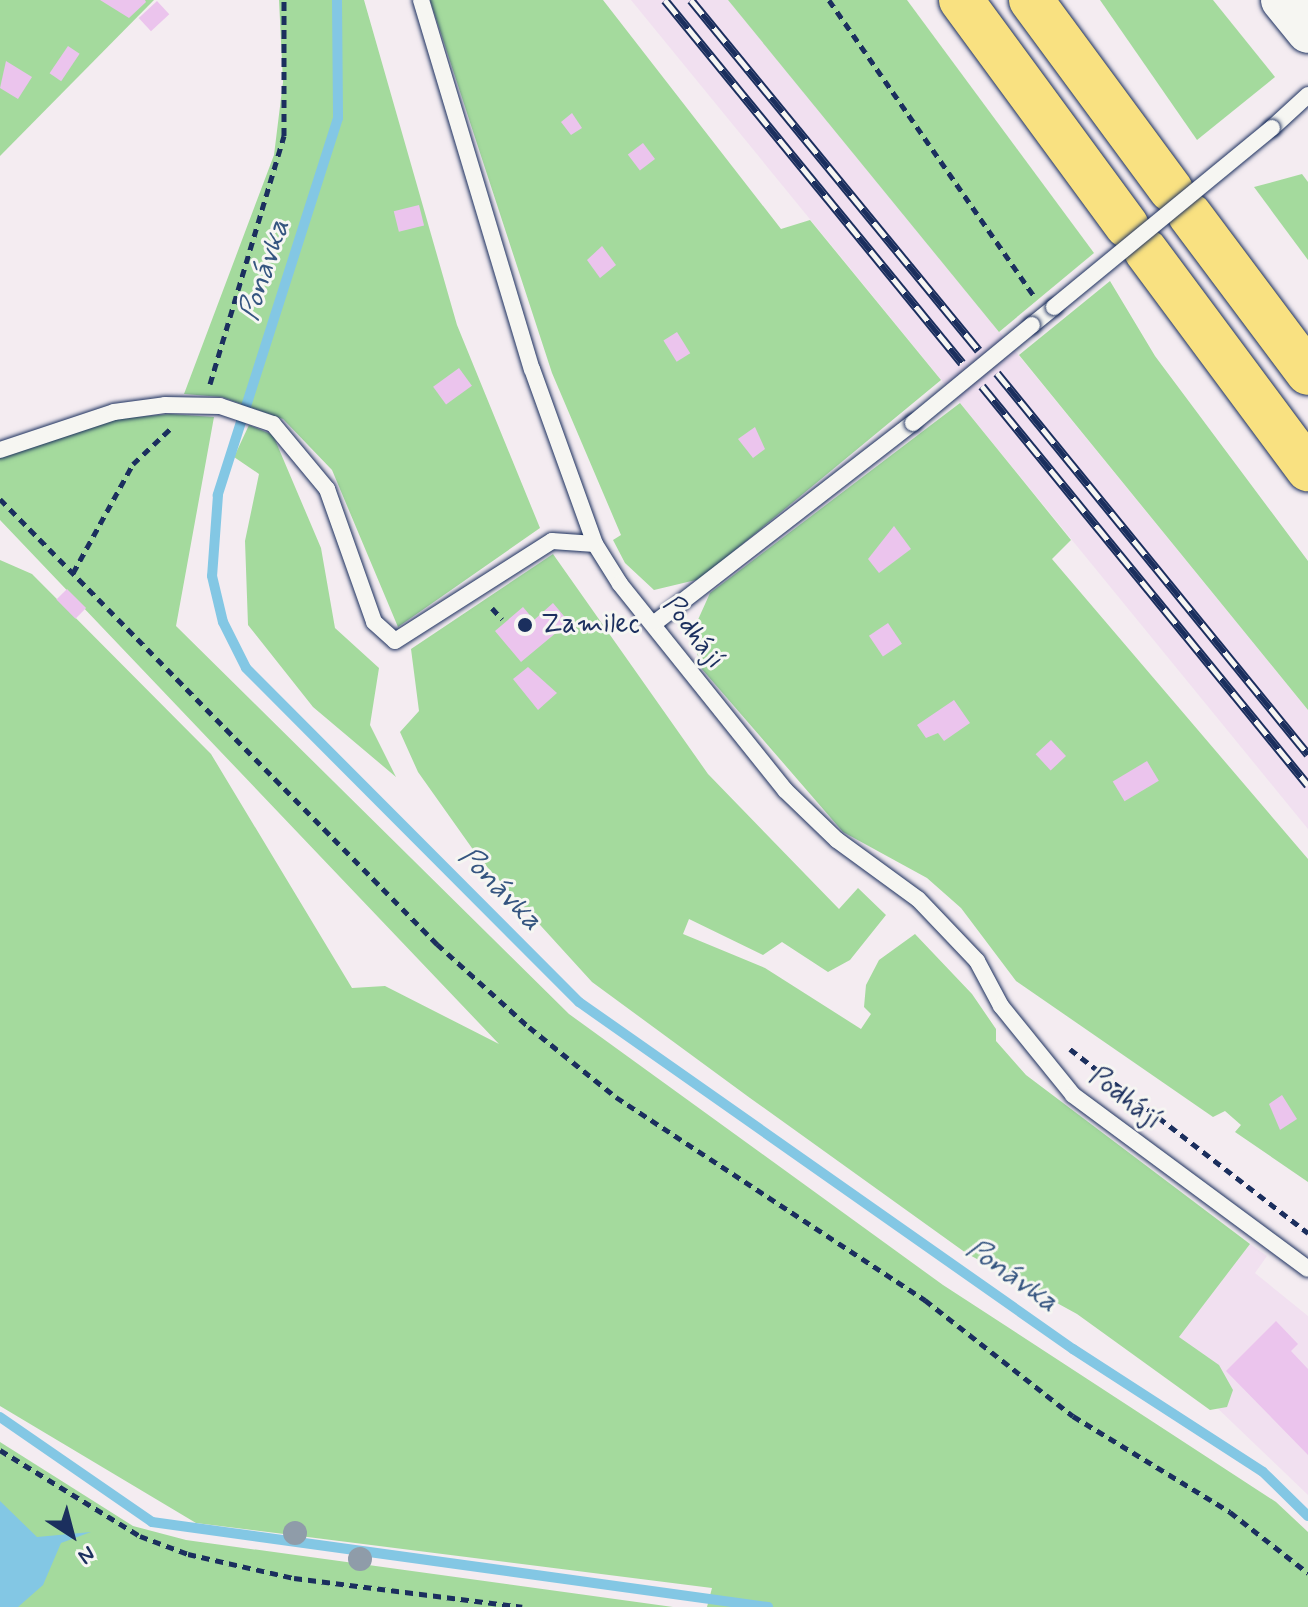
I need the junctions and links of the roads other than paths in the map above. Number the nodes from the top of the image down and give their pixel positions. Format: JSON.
{"nodes":[{"id":1,"x":421,"y":0,"type":"edge"},
{"id":2,"x":961,"y":0,"type":"edge"},
{"id":3,"x":1031,"y":0,"type":"edge"},
{"id":4,"x":1282,"y":0,"type":"edge"},
{"id":5,"x":1308,"y":32,"type":"edge"},
{"id":6,"x":1308,"y":95,"type":"edge"},
{"id":7,"x":1308,"y":373,"type":"edge"},
{"id":8,"x":0,"y":450,"type":"edge"},
{"id":9,"x":1308,"y":469,"type":"edge"},
{"id":10,"x":595,"y":544,"type":"junction"},
{"id":11,"x":656,"y":622,"type":"junction"},
{"id":12,"x":1308,"y":1269,"type":"edge"}],
"edges":[{"from":1,"to":10,"type":"lane","name":"Podhájí"},
{"from":2,"to":9,"type":"highway"},
{"from":3,"to":7,"type":"highway"},
{"from":4,"to":5,"type":"street"},
{"from":6,"to":11,"type":"lane","bridge":true},
{"from":8,"to":10,"type":"lane"},
{"from":10,"to":11,"type":"lane","name":"Podhájí"},
{"from":11,"to":12,"type":"lane","name":"Podhájí"}]}
